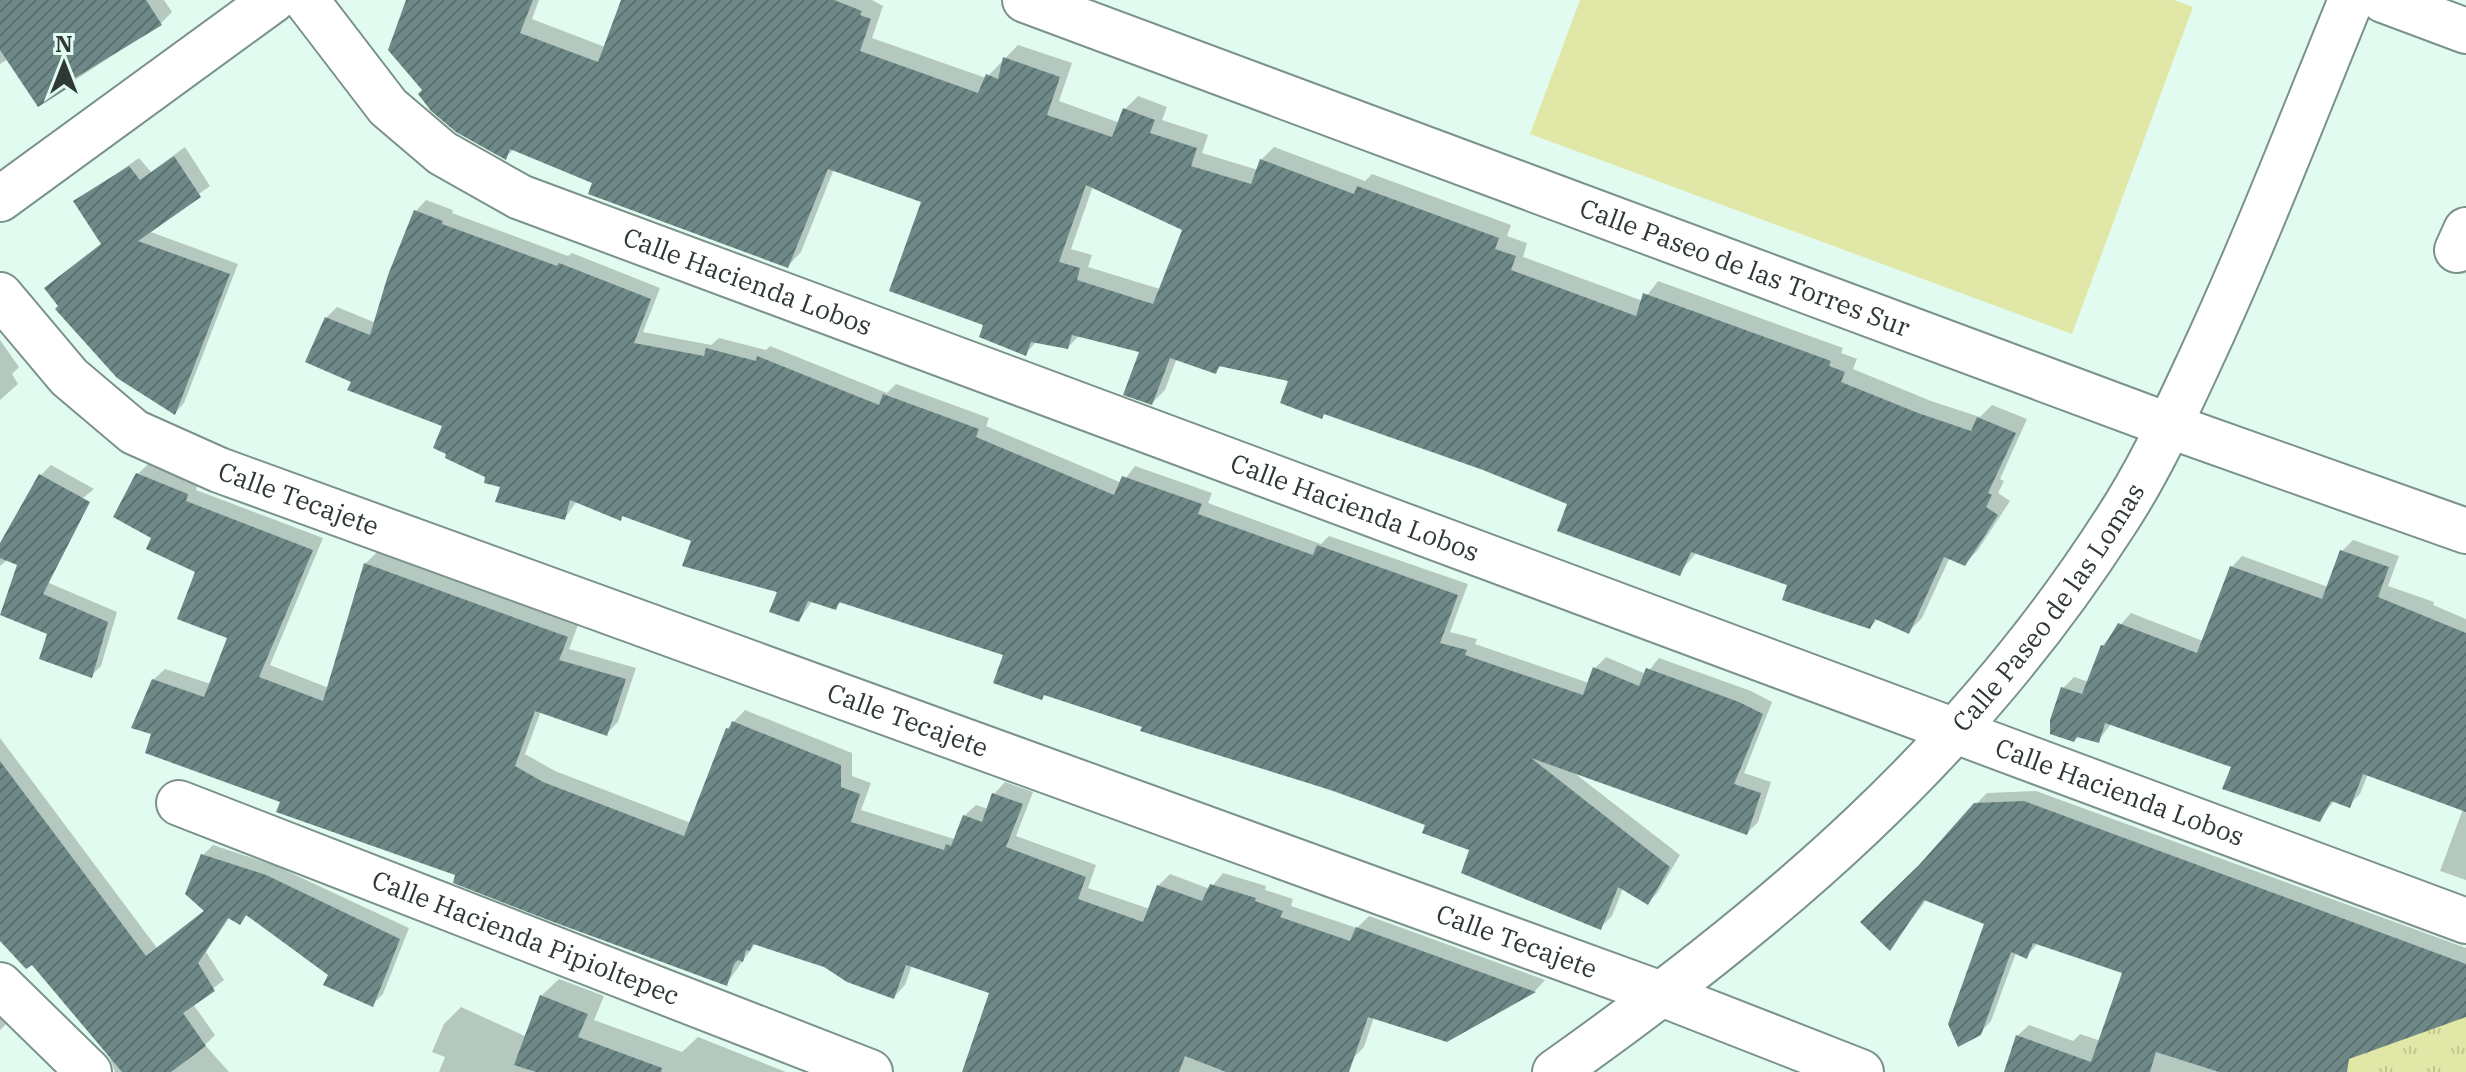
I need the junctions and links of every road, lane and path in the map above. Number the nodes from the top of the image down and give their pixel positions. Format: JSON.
{"nodes":[{"id":1,"x":273,"y":0,"type":"edge"},
{"id":2,"x":306,"y":0,"type":"edge"},
{"id":3,"x":1025,"y":0,"type":"edge"},
{"id":4,"x":2351,"y":0,"type":"edge"},
{"id":5,"x":2383,"y":0,"type":"edge"},
{"id":6,"x":2466,"y":31,"type":"edge"},
{"id":7,"x":0,"y":199,"type":"edge"},
{"id":8,"x":0,"y":295,"type":"edge"},
{"id":9,"x":2170,"y":426,"type":"junction"},
{"id":10,"x":2466,"y":531,"type":"edge"},
{"id":11,"x":1959,"y":730,"type":"junction"},
{"id":12,"x":179,"y":803,"type":"dead end"},
{"id":13,"x":2466,"y":921,"type":"edge"},
{"id":14,"x":0,"y":985,"type":"edge"},
{"id":15,"x":1664,"y":995,"type":"junction"},
{"id":16,"x":89,"y":1072,"type":"edge"},
{"id":17,"x":870,"y":1072,"type":"edge"},
{"id":18,"x":1555,"y":1072,"type":"edge"},
{"id":19,"x":1861,"y":1072,"type":"edge"}],
"edges":[{"from":1,"to":7,"type":"street"},
{"from":2,"to":11,"type":"street","name":"Calle Hacienda Lobos"},
{"from":3,"to":9,"type":"street","name":"Calle Paseo de las Torres Sur"},
{"from":4,"to":9,"type":"street","name":"Calle Paseo de las Lomas"},
{"from":5,"to":6,"type":"street"},
{"from":8,"to":15,"type":"street","name":"Calle Tecajete"},
{"from":9,"to":10,"type":"street","name":"Calle Paseo de las Torres Sur"},
{"from":9,"to":11,"type":"street","name":"Calle Paseo de las Lomas"},
{"from":11,"to":13,"type":"street","name":"Calle Hacienda Lobos"},
{"from":11,"to":15,"type":"street","name":"Calle Paseo de las Lomas"},
{"from":12,"to":17,"type":"street","name":"Calle Hacienda Pipioltepec"},
{"from":14,"to":16,"type":"street"},
{"from":15,"to":18,"type":"street","name":"Calle Paseo de las Lomas"},
{"from":15,"to":19,"type":"street","name":"Calle Tecajete"}]}
